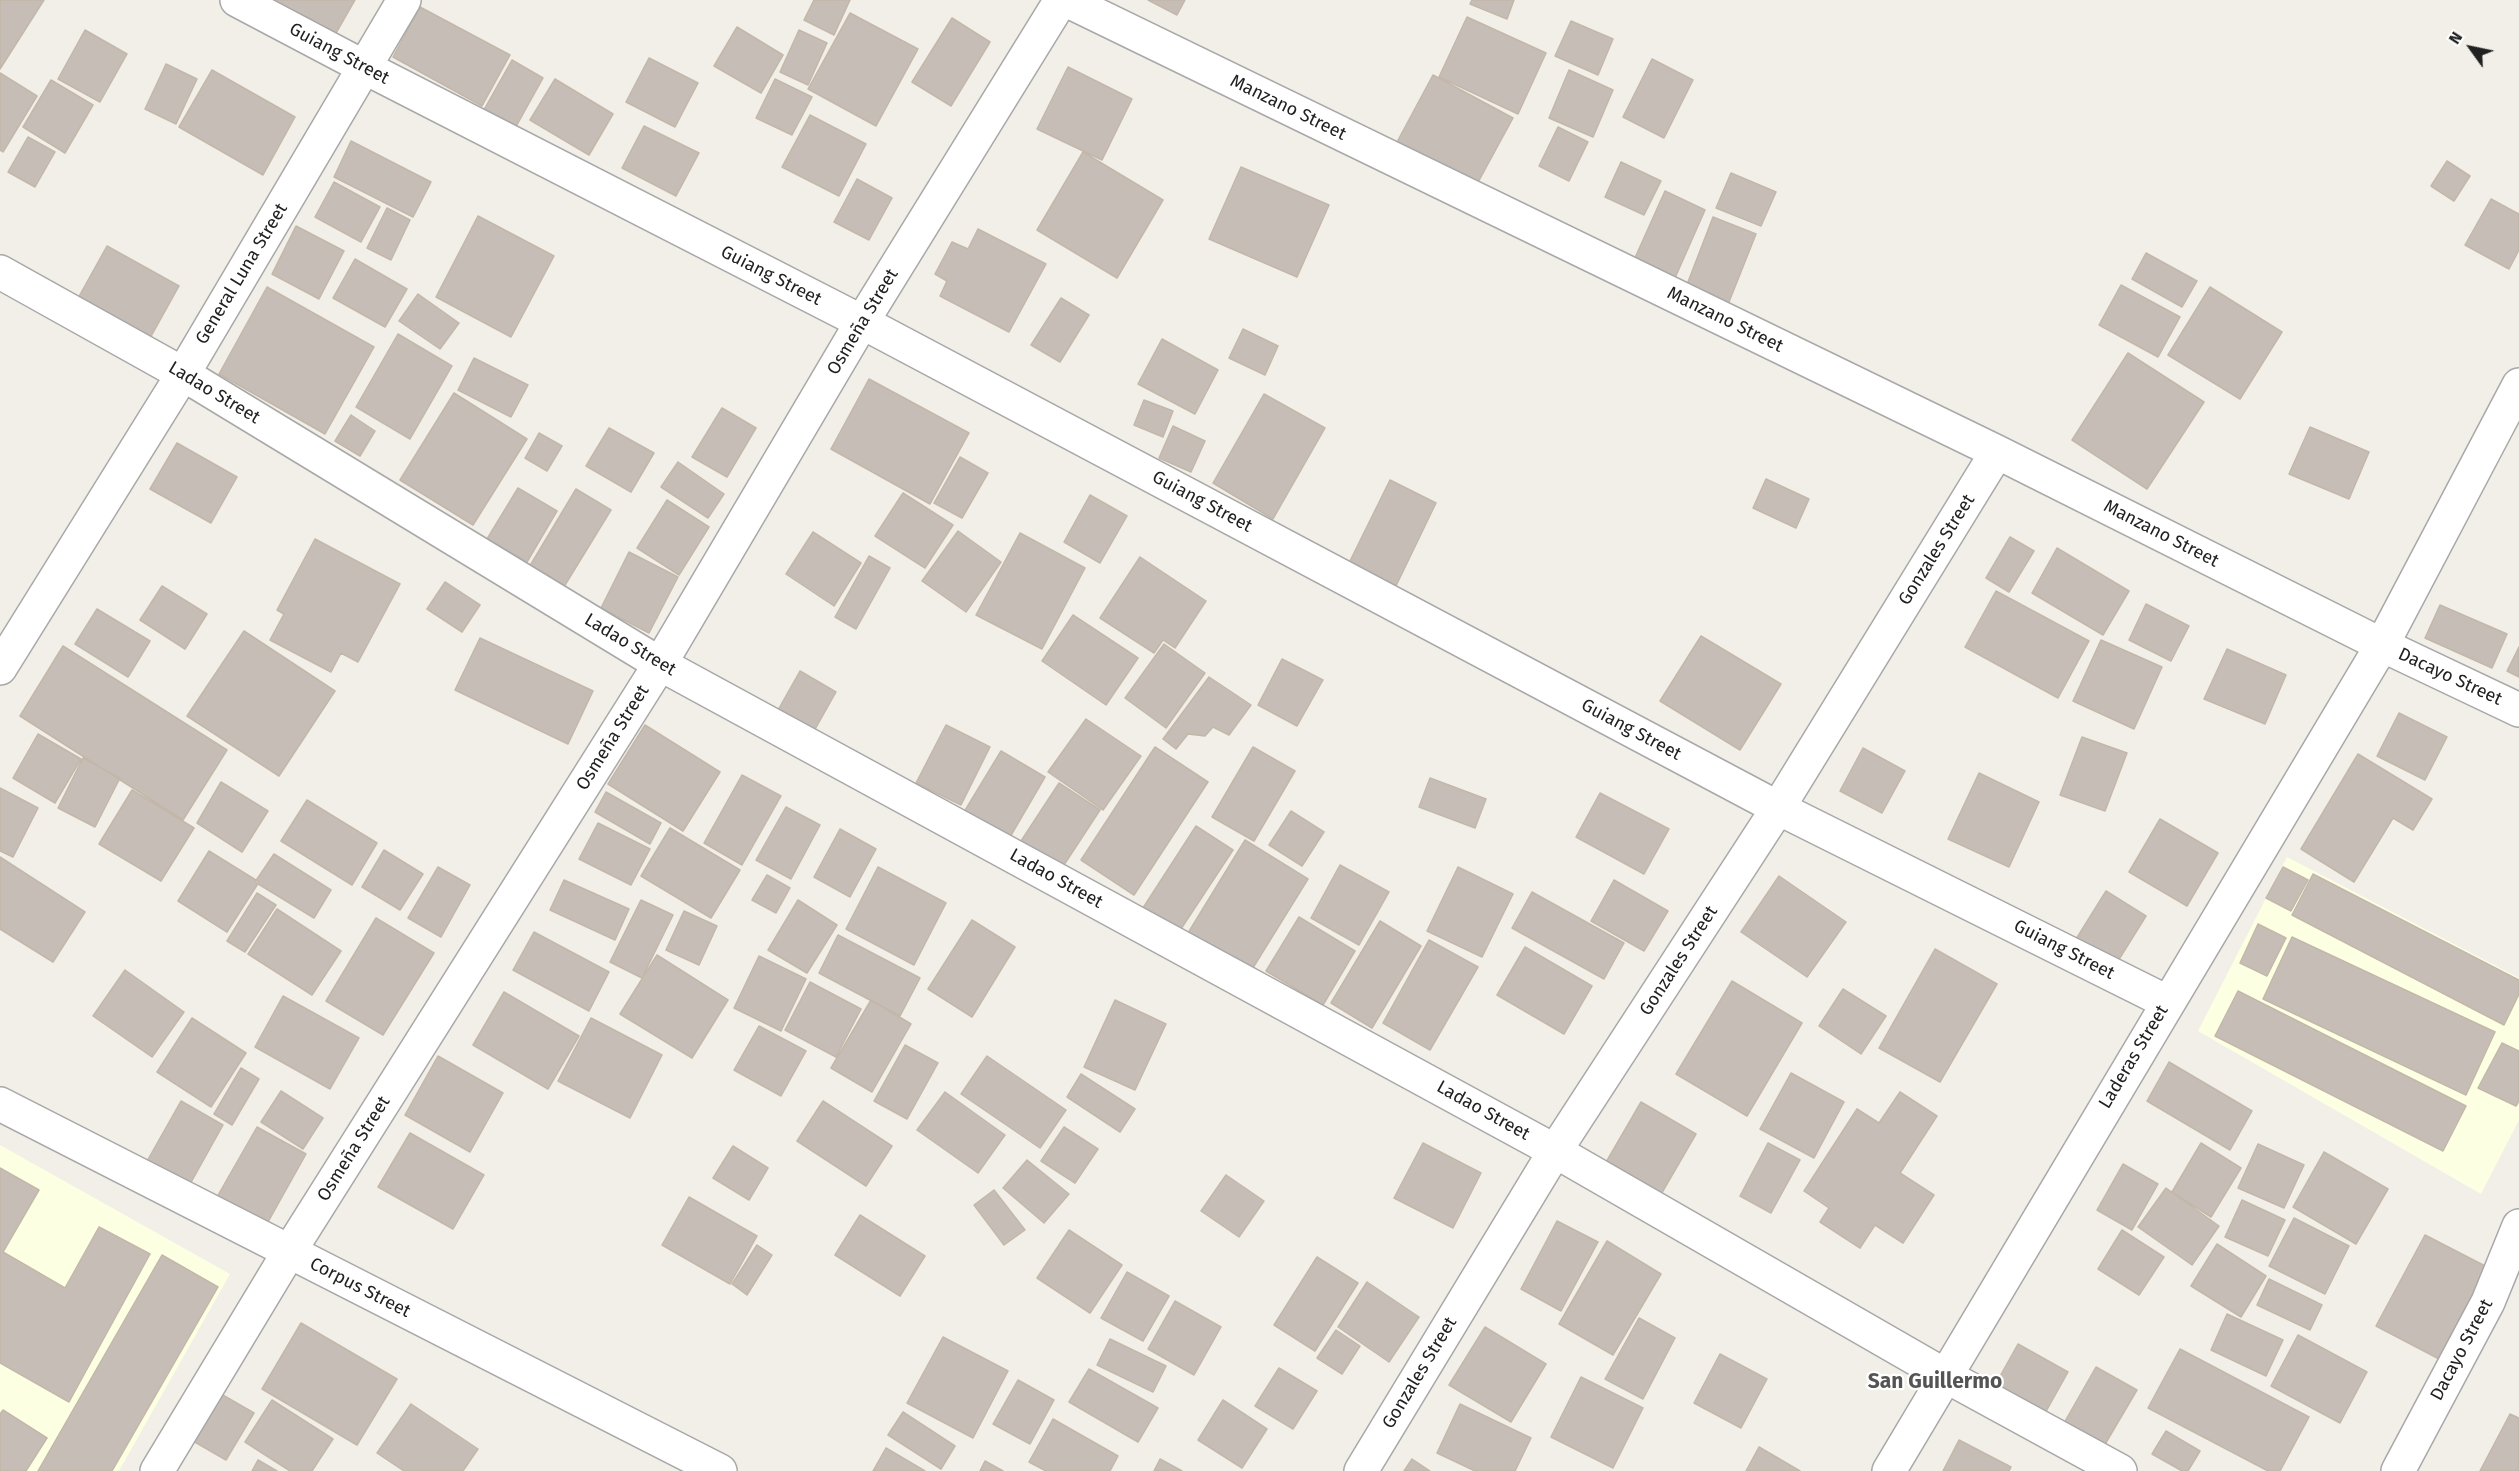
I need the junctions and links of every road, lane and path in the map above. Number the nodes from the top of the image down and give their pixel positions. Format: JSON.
{"nodes":[{"id":1,"x":237,"y":0,"type":"edge"},
{"id":2,"x":404,"y":0,"type":"edge"},
{"id":3,"x":1061,"y":0,"type":"edge"},
{"id":4,"x":1066,"y":0,"type":"edge"},
{"id":5,"x":364,"y":68,"type":"junction"},
{"id":6,"x":0,"y":272,"type":"edge"},
{"id":7,"x":862,"y":322,"type":"junction"},
{"id":8,"x":183,"y":374,"type":"junction"},
{"id":9,"x":2519,"y":385,"type":"edge"},
{"id":10,"x":1997,"y":452,"type":"junction"},
{"id":11,"x":2382,"y":645,"type":"junction"},
{"id":12,"x":660,"y":664,"type":"junction"},
{"id":13,"x":0,"y":668,"type":"edge"},
{"id":14,"x":2519,"y":710,"type":"edge"},
{"id":15,"x":1778,"y":808,"type":"junction"},
{"id":16,"x":2167,"y":1002,"type":"junction"},
{"id":17,"x":0,"y":1104,"type":"edge"},
{"id":18,"x":1555,"y":1151,"type":"junction"},
{"id":19,"x":2519,"y":1226,"type":"edge"},
{"id":20,"x":289,"y":1252,"type":"junction"},
{"id":21,"x":1946,"y":1376,"type":"junction"},
{"id":22,"x":157,"y":1471,"type":"edge"},
{"id":23,"x":720,"y":1471,"type":"edge"},
{"id":24,"x":1361,"y":1471,"type":"edge"},
{"id":25,"x":1889,"y":1471,"type":"edge"},
{"id":26,"x":2120,"y":1471,"type":"edge"},
{"id":27,"x":2398,"y":1471,"type":"edge"}],
"edges":[{"from":1,"to":5,"type":"street","name":"Guiang Street"},
{"from":2,"to":5,"type":"street","name":"General Luna Street"},
{"from":3,"to":7,"type":"street","name":"Osmeña Street"},
{"from":4,"to":10,"type":"street","name":"Manzano Street"},
{"from":5,"to":7,"type":"street","name":"Guiang Street"},
{"from":5,"to":8,"type":"street","name":"General Luna Street"},
{"from":6,"to":8,"type":"street","name":"Ladao Street"},
{"from":7,"to":12,"type":"street","name":"Osmeña Street"},
{"from":7,"to":15,"type":"street","name":"Guiang Street"},
{"from":8,"to":12,"type":"street","name":"Ladao Street"},
{"from":8,"to":13,"type":"street","name":"General Luna Street"},
{"from":9,"to":11,"type":"street","name":"Laderas Street"},
{"from":10,"to":11,"type":"street","name":"Manzano Street"},
{"from":10,"to":15,"type":"street","name":"Gonzales Street"},
{"from":11,"to":14,"type":"street","name":"Dacayo Street"},
{"from":11,"to":16,"type":"street","name":"Laderas Street"},
{"from":12,"to":18,"type":"street","name":"Ladao Street"},
{"from":12,"to":20,"type":"street","name":"Osmeña Street"},
{"from":15,"to":16,"type":"street","name":"Guiang Street"},
{"from":15,"to":18,"type":"street","name":"Gonzales Street"},
{"from":16,"to":21,"type":"street","name":"Laderas Street"},
{"from":17,"to":20,"type":"street","name":"Corpus Street"},
{"from":18,"to":21,"type":"street","name":"Ladao Street"},
{"from":18,"to":24,"type":"street","name":"Gonzales Street"},
{"from":19,"to":27,"type":"street","name":"Dacayo Street"},
{"from":20,"to":22,"type":"street","name":"Osmeña Street"},
{"from":20,"to":23,"type":"street","name":"Corpus Street"},
{"from":21,"to":25,"type":"street","name":"Laderas Street"},
{"from":21,"to":26,"type":"street","name":"Ladao Street"}]}
